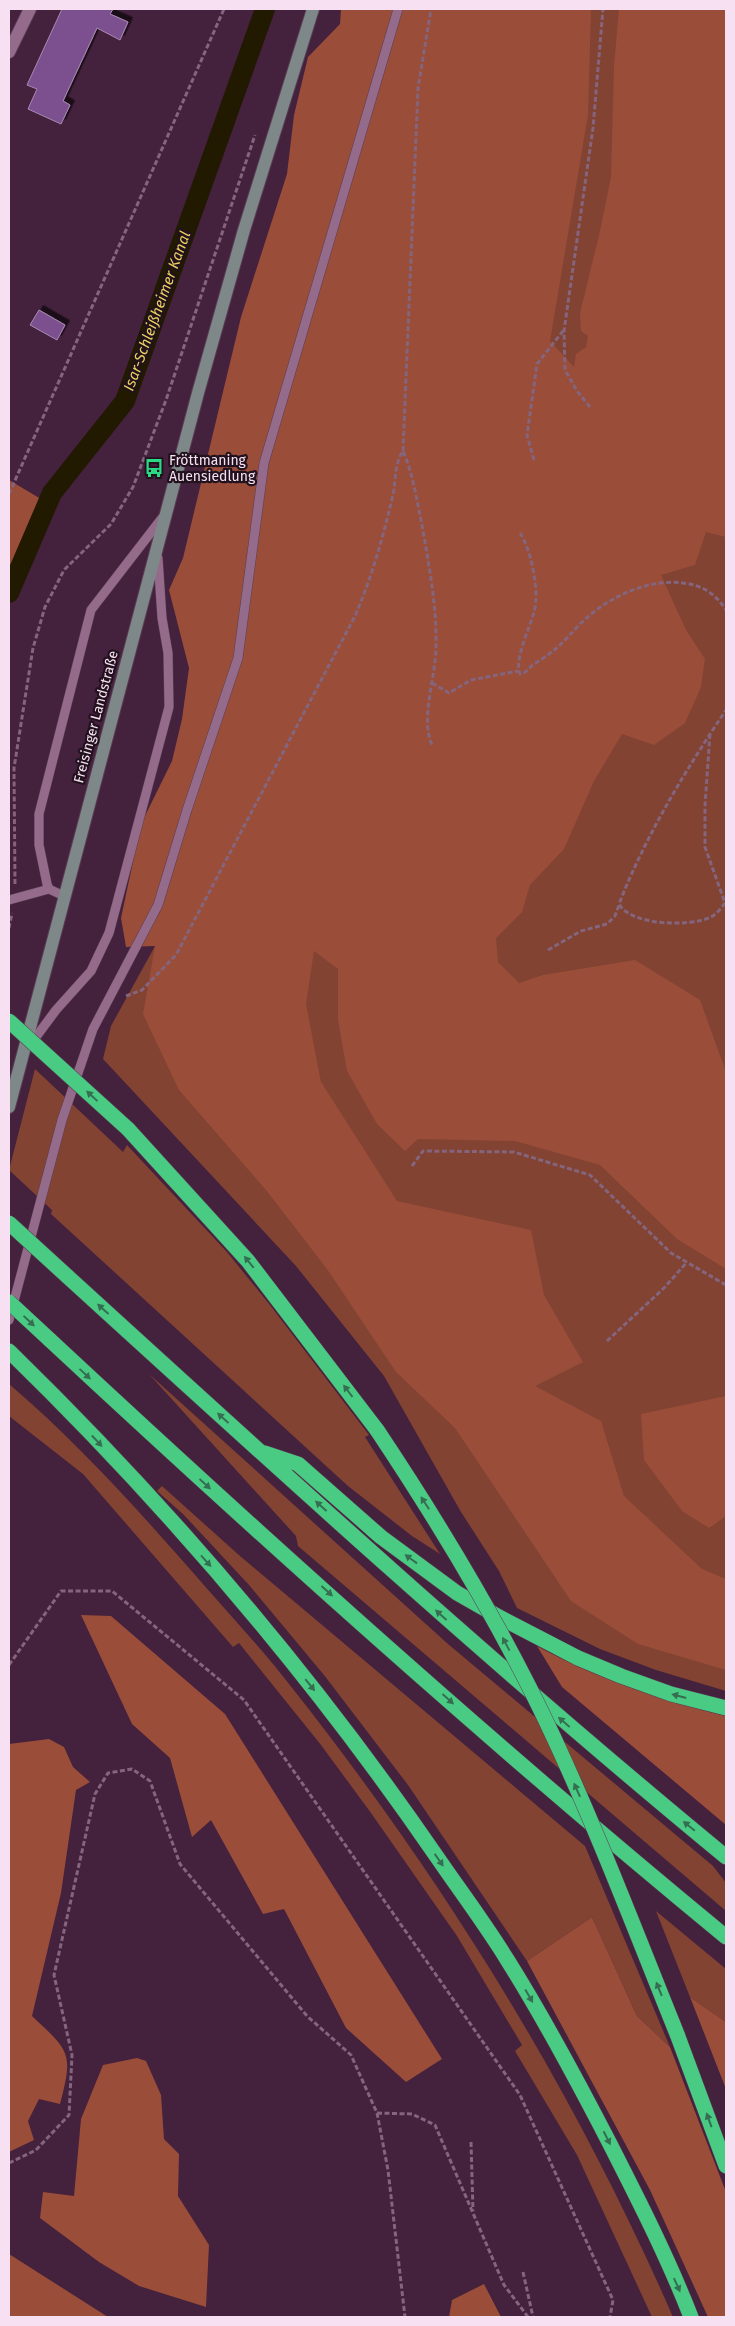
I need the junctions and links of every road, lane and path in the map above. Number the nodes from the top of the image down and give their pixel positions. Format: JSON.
{"nodes":[{"id":1,"x":30,"y":9,"type":"edge"},
{"id":2,"x":224,"y":9,"type":"edge"},
{"id":3,"x":313,"y":9,"type":"edge"},
{"id":4,"x":398,"y":9,"type":"edge"},
{"id":5,"x":431,"y":9,"type":"edge"},
{"id":6,"x":603,"y":9,"type":"edge"},
{"id":7,"x":9,"y":52,"type":"edge"},
{"id":8,"x":257,"y":130,"type":"dead end"},
{"id":9,"x":564,"y":331,"type":"junction"},
{"id":10,"x":590,"y":407,"type":"dead end"},
{"id":11,"x":403,"y":451,"type":"junction"},
{"id":12,"x":534,"y":460,"type":"dead end"},
{"id":13,"x":9,"y":494,"type":"edge"},
{"id":14,"x":166,"y":514,"type":"junction"},
{"id":15,"x":520,"y":534,"type":"dead end"},
{"id":16,"x":157,"y":546,"type":"junction"},
{"id":17,"x":726,"y":610,"type":"edge"},
{"id":18,"x":518,"y":671,"type":"junction"},
{"id":19,"x":432,"y":683,"type":"junction"},
{"id":20,"x":726,"y":710,"type":"edge"},
{"id":21,"x":710,"y":734,"type":"junction"},
{"id":22,"x":432,"y":745,"type":"dead end"},
{"id":23,"x":49,"y":889,"type":"junction"},
{"id":24,"x":64,"y":896,"type":"junction"},
{"id":25,"x":12,"y":899,"type":"edge"},
{"id":26,"x":726,"y":903,"type":"edge"},
{"id":27,"x":619,"y":904,"type":"junction"},
{"id":28,"x":9,"y":928,"type":"edge"},
{"id":29,"x":548,"y":950,"type":"dead end"},
{"id":30,"x":113,"y":994,"type":"junction"},
{"id":31,"x":9,"y":1021,"type":"edge"},
{"id":32,"x":22,"y":1055,"type":"junction"},
{"id":33,"x":9,"y":1107,"type":"edge"},
{"id":34,"x":412,"y":1166,"type":"dead end"},
{"id":35,"x":9,"y":1223,"type":"edge"},
{"id":36,"x":687,"y":1262,"type":"junction"},
{"id":37,"x":726,"y":1285,"type":"edge"},
{"id":38,"x":9,"y":1302,"type":"edge"},
{"id":39,"x":9,"y":1320,"type":"edge"},
{"id":40,"x":607,"y":1341,"type":"dead end"},
{"id":41,"x":9,"y":1351,"type":"edge"},
{"id":42,"x":259,"y":1451,"type":"junction"},
{"id":43,"x":9,"y":1665,"type":"edge"},
{"id":44,"x":726,"y":1708,"type":"edge"},
{"id":45,"x":726,"y":1857,"type":"edge"},
{"id":46,"x":726,"y":1937,"type":"edge"},
{"id":47,"x":377,"y":2113,"type":"junction"},
{"id":48,"x":470,"y":2142,"type":"dead end"},
{"id":49,"x":9,"y":2163,"type":"edge"},
{"id":50,"x":726,"y":2166,"type":"edge"},
{"id":51,"x":473,"y":2215,"type":"junction"},
{"id":52,"x":523,"y":2272,"type":"dead end"},
{"id":53,"x":405,"y":2317,"type":"edge"},
{"id":54,"x":528,"y":2317,"type":"edge"},
{"id":55,"x":534,"y":2317,"type":"edge"},
{"id":56,"x":610,"y":2317,"type":"edge"},
{"id":57,"x":691,"y":2317,"type":"edge"}],
"edges":[{"from":1,"to":7,"type":"street"},
{"from":2,"to":13,"type":"path"},
{"from":3,"to":14,"type":"main road","name":"Freisinger Landstraße"},
{"from":4,"to":30,"type":"lane"},
{"from":5,"to":11,"type":"path"},
{"from":6,"to":9,"type":"path"},
{"from":8,"to":25,"type":"path"},
{"from":9,"to":10,"type":"path"},
{"from":9,"to":12,"type":"path"},
{"from":11,"to":19,"type":"path"},
{"from":11,"to":30,"type":"path"},
{"from":14,"to":16,"type":"main road","name":"Freisinger Landstraße"},
{"from":14,"to":23,"type":"lane"},
{"from":15,"to":18,"type":"path"},
{"from":16,"to":24,"type":"main road","name":"Freisinger Landstraße"},
{"from":16,"to":32,"type":"lane"},
{"from":17,"to":18,"type":"path"},
{"from":18,"to":19,"type":"path"},
{"from":19,"to":22,"type":"path"},
{"from":20,"to":21,"type":"path"},
{"from":21,"to":26,"type":"path"},
{"from":21,"to":27,"type":"path"},
{"from":23,"to":24,"type":"lane"},
{"from":23,"to":25,"type":"lane"},
{"from":24,"to":32,"type":"main road","name":"Freisinger Landstraße"},
{"from":25,"to":28,"type":"path"},
{"from":26,"to":27,"type":"path"},
{"from":27,"to":29,"type":"path"},
{"from":30,"to":39,"type":"lane"},
{"from":50,"to":31,"type":"highway","one_way":true,"bridge":true},
{"from":32,"to":33,"type":"main road","name":"Freisinger Landstraße"},
{"from":34,"to":36,"type":"path"},
{"from":42,"to":35,"type":"highway","one_way":true,"bridge":true},
{"from":36,"to":37,"type":"path"},
{"from":36,"to":40,"type":"path"},
{"from":38,"to":46,"type":"highway","one_way":true,"bridge":true},
{"from":41,"to":57,"type":"highway","one_way":true},
{"from":44,"to":42,"type":"highway","one_way":true},
{"from":45,"to":42,"type":"highway","one_way":true},
{"from":43,"to":56,"type":"path"},
{"from":47,"to":49,"type":"path"},
{"from":47,"to":51,"type":"path"},
{"from":47,"to":53,"type":"path"},
{"from":48,"to":51,"type":"path"},
{"from":51,"to":54,"type":"path"},
{"from":52,"to":55,"type":"path"}]}
